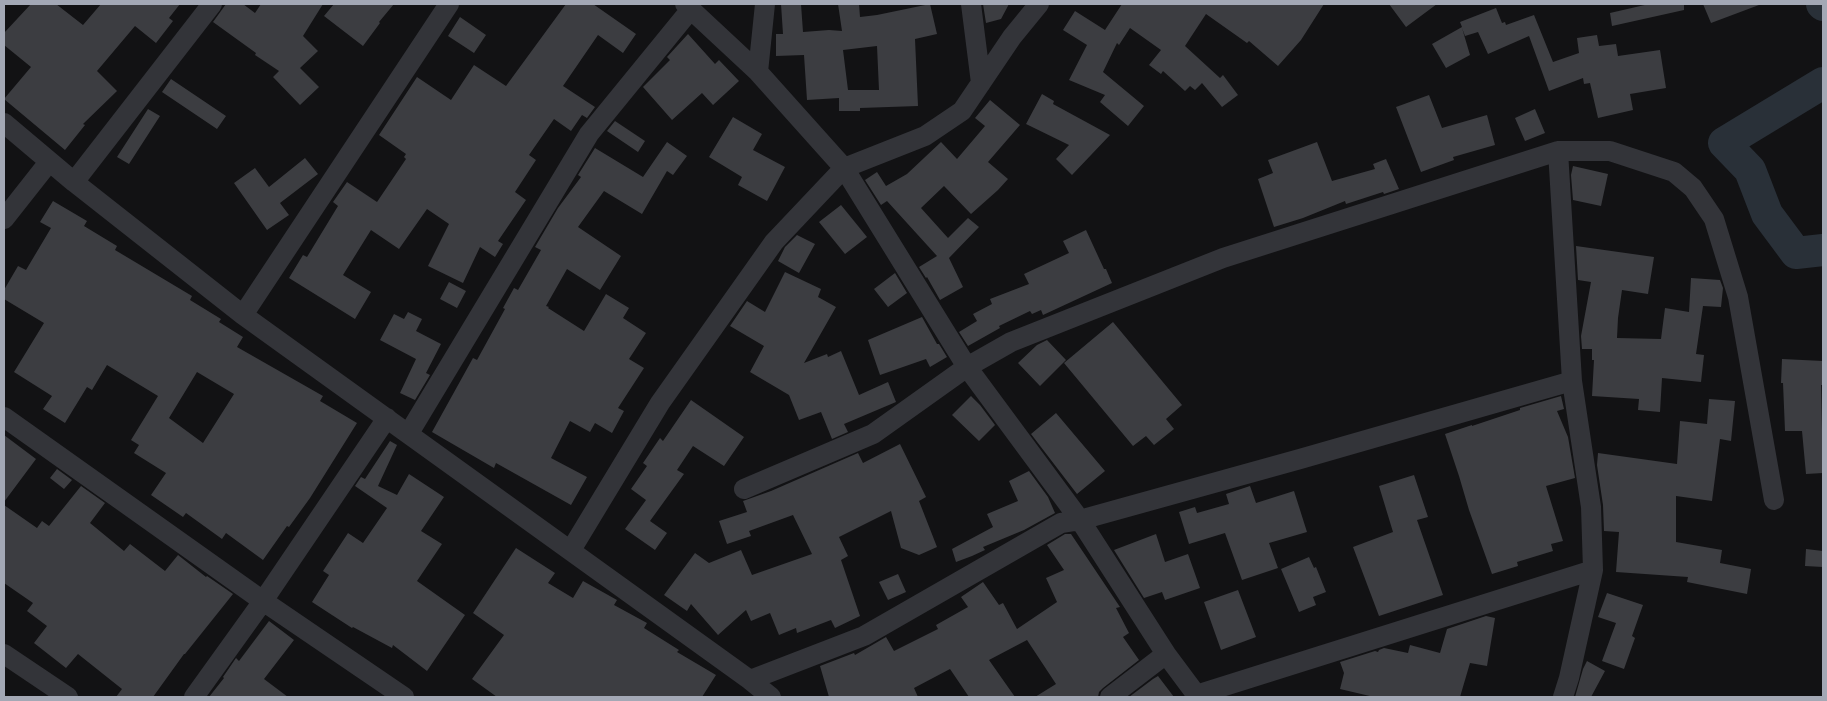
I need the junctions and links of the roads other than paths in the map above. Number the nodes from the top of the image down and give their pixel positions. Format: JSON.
{"nodes":[{"id":1,"x":212,"y":4,"type":"edge"},
{"id":2,"x":449,"y":4,"type":"edge"},
{"id":3,"x":766,"y":4,"type":"edge"},
{"id":4,"x":971,"y":4,"type":"edge"},
{"id":5,"x":1039,"y":4,"type":"edge"},
{"id":6,"x":688,"y":6,"type":"edge"},
{"id":7,"x":758,"y":72,"type":"junction"},
{"id":8,"x":981,"y":83,"type":"junction"},
{"id":9,"x":4,"y":124,"type":"edge"},
{"id":10,"x":1558,"y":151,"type":"junction"},
{"id":11,"x":49,"y":162,"type":"junction"},
{"id":12,"x":844,"y":168,"type":"junction"},
{"id":13,"x":74,"y":182,"type":"junction"},
{"id":14,"x":4,"y":219,"type":"edge"},
{"id":15,"x":243,"y":315,"type":"junction"},
{"id":16,"x":967,"y":367,"type":"junction"},
{"id":17,"x":1572,"y":381,"type":"junction"},
{"id":18,"x":4,"y":417,"type":"edge"},
{"id":19,"x":387,"y":418,"type":"junction"},
{"id":20,"x":409,"y":433,"type":"junction"},
{"id":21,"x":744,"y":488,"type":"dead end"},
{"id":22,"x":1774,"y":500,"type":"dead end"},
{"id":23,"x":1080,"y":520,"type":"junction"},
{"id":24,"x":571,"y":550,"type":"junction"},
{"id":25,"x":1593,"y":570,"type":"junction"},
{"id":26,"x":263,"y":601,"type":"junction"},
{"id":27,"x":4,"y":654,"type":"edge"},
{"id":28,"x":1166,"y":654,"type":"junction"},
{"id":29,"x":750,"y":680,"type":"junction"},
{"id":30,"x":1197,"y":696,"type":"edge"},
{"id":31,"x":68,"y":697,"type":"edge"},
{"id":32,"x":194,"y":697,"type":"edge"},
{"id":33,"x":404,"y":697,"type":"edge"},
{"id":34,"x":771,"y":697,"type":"edge"},
{"id":35,"x":1110,"y":697,"type":"edge"},
{"id":36,"x":1563,"y":697,"type":"edge"}],
"edges":[{"from":1,"to":13,"type":"street"},
{"from":2,"to":15,"type":"street"},
{"from":3,"to":7,"type":"street"},
{"from":4,"to":8,"type":"street"},
{"from":5,"to":8,"type":"street"},
{"from":6,"to":7,"type":"street"},
{"from":6,"to":20,"type":"street"},
{"from":7,"to":12,"type":"street"},
{"from":8,"to":12,"type":"street"},
{"from":9,"to":11,"type":"street"},
{"from":10,"to":16,"type":"street"},
{"from":10,"to":17,"type":"street"},
{"from":10,"to":22,"type":"street"},
{"from":11,"to":13,"type":"street"},
{"from":11,"to":14,"type":"street"},
{"from":12,"to":16,"type":"street"},
{"from":12,"to":24,"type":"street"},
{"from":13,"to":15,"type":"street"},
{"from":15,"to":19,"type":"street"},
{"from":16,"to":21,"type":"street"},
{"from":16,"to":23,"type":"street"},
{"from":17,"to":23,"type":"street"},
{"from":17,"to":25,"type":"street"},
{"from":18,"to":26,"type":"street"},
{"from":19,"to":20,"type":"street"},
{"from":19,"to":26,"type":"street"},
{"from":20,"to":24,"type":"street"},
{"from":23,"to":28,"type":"street"},
{"from":23,"to":29,"type":"street"},
{"from":24,"to":29,"type":"street"},
{"from":25,"to":30,"type":"street"},
{"from":25,"to":36,"type":"street"},
{"from":26,"to":32,"type":"street"},
{"from":26,"to":33,"type":"street"},
{"from":27,"to":31,"type":"street"},
{"from":28,"to":30,"type":"street"},
{"from":28,"to":35,"type":"street"},
{"from":29,"to":34,"type":"street"}]}
